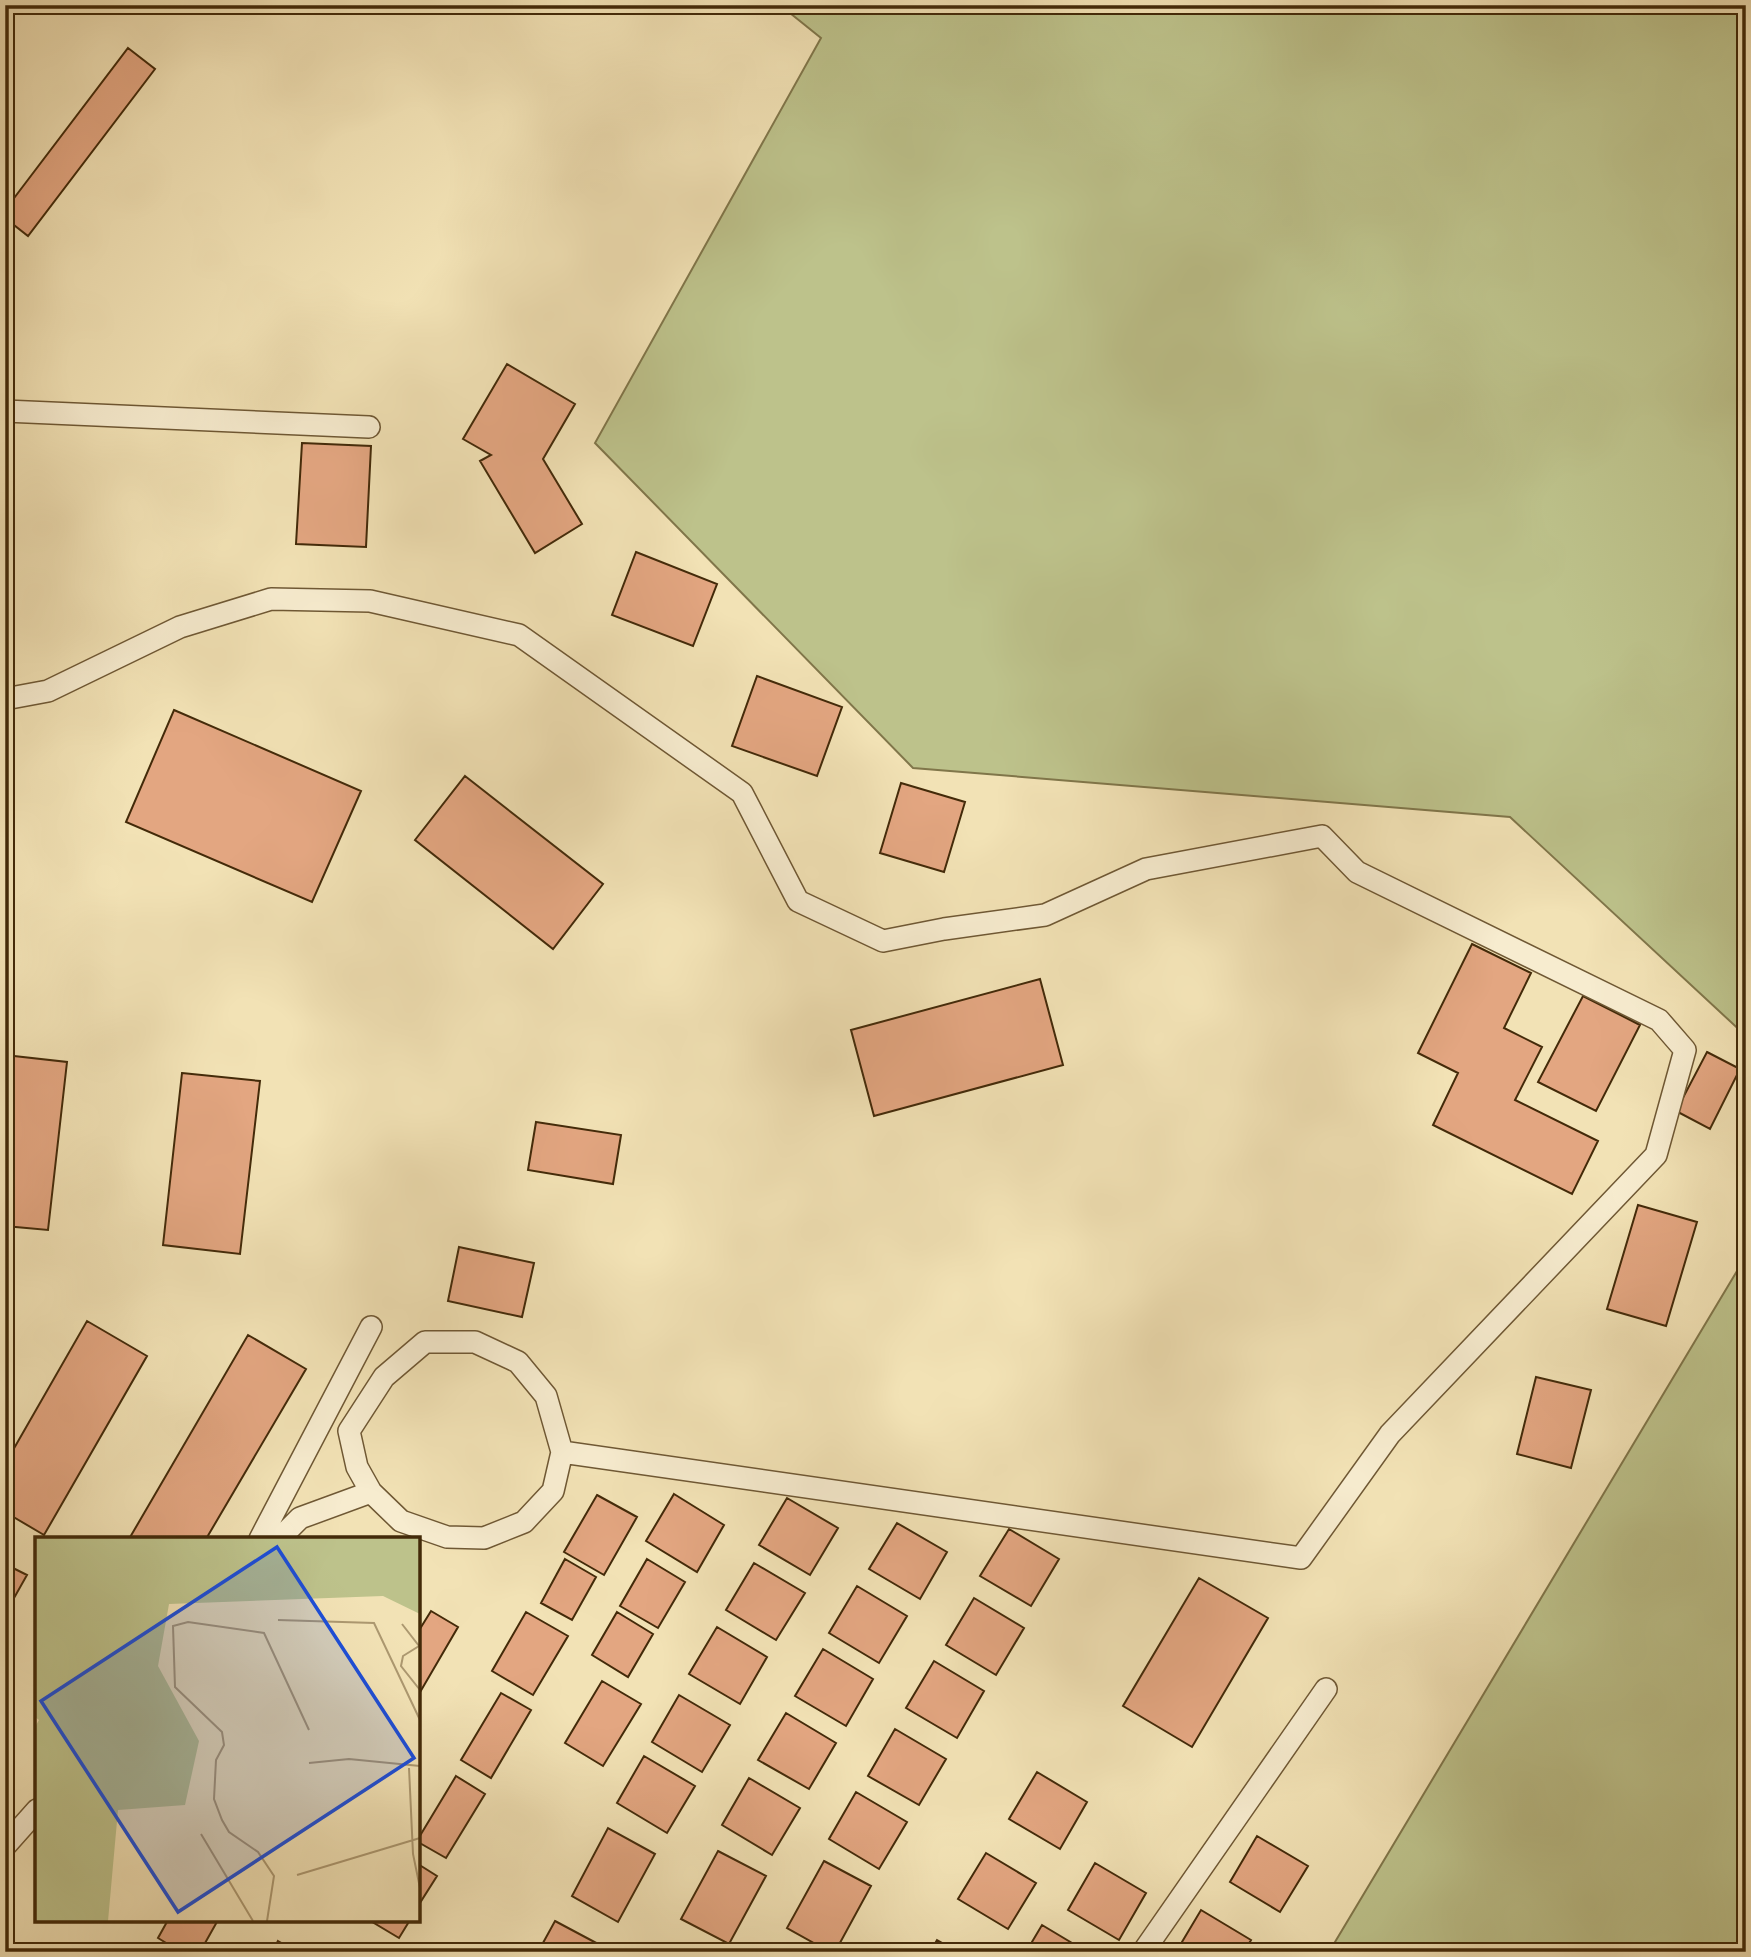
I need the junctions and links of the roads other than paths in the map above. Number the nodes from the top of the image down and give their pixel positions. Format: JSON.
{"nodes":[{"id":1,"x":5,"y":411,"type":"edge"},
{"id":2,"x":369,"y":427,"type":"dead end"},
{"id":3,"x":5,"y":699,"type":"edge"},
{"id":4,"x":371,"y":1327,"type":"dead end"},
{"id":5,"x":562,"y":1452,"type":"junction"},
{"id":6,"x":371,"y":1492,"type":"junction"},
{"id":7,"x":261,"y":1537,"type":"edge"},
{"id":8,"x":281,"y":1537,"type":"edge"},
{"id":9,"x":1326,"y":1689,"type":"dead end"},
{"id":10,"x":35,"y":1812,"type":"edge"},
{"id":11,"x":5,"y":1846,"type":"edge"},
{"id":12,"x":1143,"y":1952,"type":"edge"}],
"edges":[{"from":1,"to":2,"type":"lane"},
{"from":3,"to":5,"type":"lane"},
{"from":4,"to":7,"type":"lane"},
{"from":5,"to":6,"type":"lane"},
{"from":5,"to":6,"type":"lane"},
{"from":6,"to":8,"type":"lane"},
{"from":9,"to":12,"type":"lane"},
{"from":10,"to":11,"type":"lane"}]}
